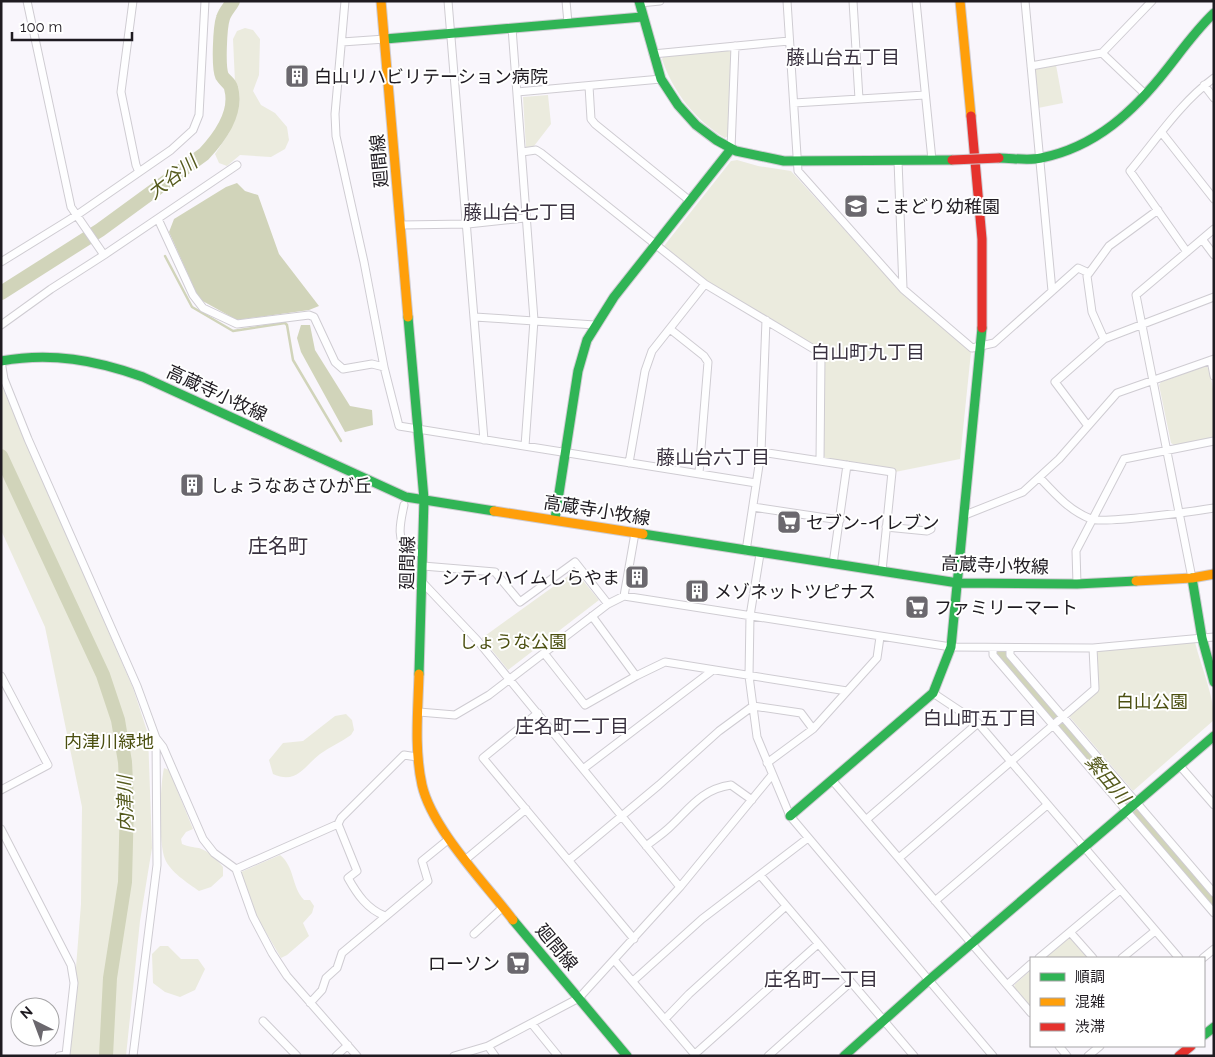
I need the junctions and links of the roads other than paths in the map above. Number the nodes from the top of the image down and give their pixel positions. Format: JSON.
{"nodes":[{"id":1,"x":27,"y":1,"type":"edge"},
{"id":2,"x":133,"y":1,"type":"edge"},
{"id":3,"x":205,"y":1,"type":"edge"},
{"id":4,"x":345,"y":1,"type":"edge"},
{"id":5,"x":381,"y":1,"type":"edge"},
{"id":6,"x":448,"y":1,"type":"edge"},
{"id":7,"x":566,"y":1,"type":"edge"},
{"id":8,"x":660,"y":1,"type":"edge"},
{"id":9,"x":787,"y":1,"type":"edge"},
{"id":10,"x":854,"y":1,"type":"edge"},
{"id":11,"x":916,"y":1,"type":"edge"},
{"id":12,"x":960,"y":1,"type":"edge"},
{"id":13,"x":1025,"y":1,"type":"edge"},
{"id":14,"x":639,"y":2,"type":"edge"},
{"id":15,"x":1150,"y":2,"type":"edge"},
{"id":16,"x":1214,"y":13,"type":"edge"},
{"id":17,"x":642,"y":17,"type":"junction"},
{"id":18,"x":568,"y":23,"type":"junction"},
{"id":19,"x":512,"y":28,"type":"junction"},
{"id":20,"x":451,"y":33,"type":"junction"},
{"id":21,"x":385,"y":39,"type":"junction"},
{"id":22,"x":789,"y":40,"type":"junction"},
{"id":23,"x":342,"y":42,"type":"junction"},
{"id":24,"x":735,"y":46,"type":"junction"},
{"id":25,"x":653,"y":54,"type":"junction"},
{"id":26,"x":1102,"y":54,"type":"junction"},
{"id":27,"x":1031,"y":66,"type":"junction"},
{"id":28,"x":1214,"y":78,"type":"edge"},
{"id":29,"x":661,"y":79,"type":"junction"},
{"id":30,"x":1204,"y":85,"type":"junction"},
{"id":31,"x":589,"y":86,"type":"junction"},
{"id":32,"x":517,"y":92,"type":"junction"},
{"id":33,"x":1146,"y":94,"type":"junction"},
{"id":34,"x":925,"y":95,"type":"junction"},
{"id":35,"x":1214,"y":98,"type":"edge"},
{"id":36,"x":859,"y":99,"type":"junction"},
{"id":37,"x":794,"y":103,"type":"junction"},
{"id":38,"x":1162,"y":133,"type":"junction"},
{"id":39,"x":731,"y":150,"type":"junction"},
{"id":40,"x":522,"y":152,"type":"junction"},
{"id":41,"x":1039,"y":158,"type":"junction"},
{"id":42,"x":932,"y":160,"type":"junction"},
{"id":43,"x":898,"y":161,"type":"junction"},
{"id":44,"x":797,"y":164,"type":"junction"},
{"id":45,"x":237,"y":165,"type":"dead end"},
{"id":46,"x":139,"y":172,"type":"junction"},
{"id":47,"x":1213,"y":196,"type":"edge"},
{"id":48,"x":690,"y":201,"type":"junction"},
{"id":49,"x":1158,"y":210,"type":"junction"},
{"id":50,"x":77,"y":215,"type":"junction"},
{"id":51,"x":525,"y":218,"type":"junction"},
{"id":52,"x":158,"y":219,"type":"junction"},
{"id":53,"x":468,"y":224,"type":"junction"},
{"id":54,"x":401,"y":225,"type":"junction"},
{"id":55,"x":1214,"y":229,"type":"edge"},
{"id":56,"x":1202,"y":239,"type":"junction"},
{"id":57,"x":656,"y":244,"type":"junction"},
{"id":58,"x":1188,"y":252,"type":"junction"},
{"id":59,"x":104,"y":255,"type":"junction"},
{"id":60,"x":1214,"y":255,"type":"edge"},
{"id":61,"x":1,"y":262,"type":"edge"},
{"id":62,"x":1089,"y":273,"type":"junction"},
{"id":63,"x":705,"y":284,"type":"junction"},
{"id":64,"x":903,"y":289,"type":"junction"},
{"id":65,"x":1052,"y":291,"type":"junction"},
{"id":66,"x":1214,"y":296,"type":"edge"},
{"id":67,"x":475,"y":317,"type":"junction"},
{"id":68,"x":534,"y":320,"type":"junction"},
{"id":69,"x":766,"y":320,"type":"junction"},
{"id":70,"x":1,"y":325,"type":"edge"},
{"id":71,"x":595,"y":325,"type":"junction"},
{"id":72,"x":1141,"y":325,"type":"junction"},
{"id":73,"x":670,"y":329,"type":"junction"},
{"id":74,"x":1104,"y":339,"type":"junction"},
{"id":75,"x":982,"y":346,"type":"junction"},
{"id":76,"x":1212,"y":360,"type":"edge"},
{"id":77,"x":1,"y":361,"type":"edge"},
{"id":78,"x":384,"y":367,"type":"junction"},
{"id":79,"x":1214,"y":376,"type":"edge"},
{"id":80,"x":1153,"y":381,"type":"junction"},
{"id":81,"x":1088,"y":426,"type":"junction"},
{"id":82,"x":420,"y":430,"type":"junction"},
{"id":83,"x":484,"y":440,"type":"junction"},
{"id":84,"x":1214,"y":441,"type":"edge"},
{"id":85,"x":525,"y":446,"type":"junction"},
{"id":86,"x":1167,"y":450,"type":"junction"},
{"id":87,"x":761,"y":452,"type":"junction"},
{"id":88,"x":566,"y":453,"type":"junction"},
{"id":89,"x":820,"y":461,"type":"junction"},
{"id":90,"x":629,"y":463,"type":"junction"},
{"id":91,"x":847,"y":465,"type":"junction"},
{"id":92,"x":699,"y":473,"type":"junction"},
{"id":93,"x":1040,"y":478,"type":"junction"},
{"id":94,"x":756,"y":483,"type":"junction"},
{"id":95,"x":424,"y":500,"type":"junction"},
{"id":96,"x":404,"y":505,"type":"dead end"},
{"id":97,"x":752,"y":507,"type":"junction"},
{"id":98,"x":1214,"y":508,"type":"edge"},
{"id":99,"x":1180,"y":514,"type":"junction"},
{"id":100,"x":965,"y":515,"type":"junction"},
{"id":101,"x":555,"y":519,"type":"junction"},
{"id":102,"x":840,"y":520,"type":"junction"},
{"id":103,"x":1092,"y":520,"type":"junction"},
{"id":104,"x":886,"y":527,"type":"junction"},
{"id":105,"x":931,"y":529,"type":"dead end"},
{"id":106,"x":635,"y":533,"type":"junction"},
{"id":107,"x":746,"y":551,"type":"junction"},
{"id":108,"x":424,"y":553,"type":"junction"},
{"id":109,"x":760,"y":554,"type":"junction"},
{"id":110,"x":833,"y":564,"type":"junction"},
{"id":111,"x":423,"y":566,"type":"junction"},
{"id":112,"x":882,"y":572,"type":"junction"},
{"id":113,"x":1214,"y":574,"type":"edge"},
{"id":114,"x":1192,"y":578,"type":"junction"},
{"id":115,"x":423,"y":583,"type":"junction"},
{"id":116,"x":958,"y":583,"type":"junction"},
{"id":117,"x":1077,"y":584,"type":"junction"},
{"id":118,"x":624,"y":596,"type":"junction"},
{"id":119,"x":608,"y":604,"type":"junction"},
{"id":120,"x":592,"y":616,"type":"junction"},
{"id":121,"x":750,"y":616,"type":"junction"},
{"id":122,"x":880,"y":637,"type":"junction"},
{"id":123,"x":1214,"y":637,"type":"edge"},
{"id":124,"x":1202,"y":638,"type":"junction"},
{"id":125,"x":950,"y":647,"type":"junction"},
{"id":126,"x":1093,"y":648,"type":"junction"},
{"id":127,"x":993,"y":649,"type":"junction"},
{"id":128,"x":1010,"y":649,"type":"junction"},
{"id":129,"x":544,"y":653,"type":"junction"},
{"id":130,"x":713,"y":670,"type":"junction"},
{"id":131,"x":1,"y":676,"type":"edge"},
{"id":132,"x":636,"y":676,"type":"junction"},
{"id":133,"x":749,"y":676,"type":"junction"},
{"id":134,"x":510,"y":679,"type":"junction"},
{"id":135,"x":1214,"y":682,"type":"edge"},
{"id":136,"x":847,"y":691,"type":"junction"},
{"id":137,"x":933,"y":693,"type":"junction"},
{"id":138,"x":753,"y":706,"type":"junction"},
{"id":139,"x":419,"y":712,"type":"junction"},
{"id":140,"x":538,"y":713,"type":"junction"},
{"id":141,"x":1063,"y":717,"type":"junction"},
{"id":142,"x":978,"y":723,"type":"junction"},
{"id":143,"x":1054,"y":725,"type":"junction"},
{"id":144,"x":813,"y":729,"type":"junction"},
{"id":145,"x":1214,"y":736,"type":"edge"},
{"id":146,"x":156,"y":738,"type":"junction"},
{"id":147,"x":417,"y":757,"type":"junction"},
{"id":148,"x":768,"y":762,"type":"junction"},
{"id":149,"x":1011,"y":762,"type":"junction"},
{"id":150,"x":1180,"y":766,"type":"junction"},
{"id":151,"x":583,"y":769,"type":"junction"},
{"id":152,"x":772,"y":775,"type":"junction"},
{"id":153,"x":832,"y":780,"type":"junction"},
{"id":154,"x":1,"y":790,"type":"edge"},
{"id":155,"x":752,"y":800,"type":"junction"},
{"id":156,"x":1137,"y":804,"type":"junction"},
{"id":157,"x":1047,"y":805,"type":"junction"},
{"id":158,"x":1214,"y":805,"type":"edge"},
{"id":159,"x":526,"y":809,"type":"junction"},
{"id":160,"x":1128,"y":811,"type":"junction"},
{"id":161,"x":622,"y":815,"type":"junction"},
{"id":162,"x":790,"y":816,"type":"junction"},
{"id":163,"x":867,"y":819,"type":"junction"},
{"id":164,"x":338,"y":824,"type":"junction"},
{"id":165,"x":1,"y":829,"type":"edge"},
{"id":166,"x":808,"y":838,"type":"junction"},
{"id":167,"x":449,"y":839,"type":"junction"},
{"id":168,"x":646,"y":846,"type":"junction"},
{"id":169,"x":1085,"y":848,"type":"junction"},
{"id":170,"x":899,"y":858,"type":"junction"},
{"id":171,"x":465,"y":860,"type":"junction"},
{"id":172,"x":569,"y":860,"type":"junction"},
{"id":173,"x":236,"y":869,"type":"junction"},
{"id":174,"x":760,"y":875,"type":"junction"},
{"id":175,"x":680,"y":888,"type":"junction"},
{"id":176,"x":1120,"y":890,"type":"junction"},
{"id":177,"x":1214,"y":893,"type":"edge"},
{"id":178,"x":935,"y":901,"type":"junction"},
{"id":179,"x":786,"y":906,"type":"junction"},
{"id":180,"x":504,"y":908,"type":"junction"},
{"id":181,"x":1214,"y":913,"type":"edge"},
{"id":182,"x":385,"y":916,"type":"junction"},
{"id":183,"x":1155,"y":931,"type":"junction"},
{"id":184,"x":1070,"y":932,"type":"junction"},
{"id":185,"x":474,"y":934,"type":"dead end"},
{"id":186,"x":634,"y":939,"type":"junction"},
{"id":187,"x":818,"y":944,"type":"junction"},
{"id":188,"x":972,"y":944,"type":"junction"},
{"id":189,"x":1214,"y":949,"type":"edge"},
{"id":190,"x":1039,"y":957,"type":"edge"},
{"id":191,"x":1091,"y":957,"type":"edge"},
{"id":192,"x":1123,"y":957,"type":"edge"},
{"id":193,"x":1178,"y":957,"type":"edge"},
{"id":194,"x":1204,"y":957,"type":"edge"},
{"id":195,"x":615,"y":960,"type":"junction"},
{"id":196,"x":1030,"y":965,"type":"edge"},
{"id":197,"x":929,"y":980,"type":"junction"},
{"id":198,"x":633,"y":982,"type":"junction"},
{"id":199,"x":851,"y":982,"type":"junction"},
{"id":200,"x":1007,"y":984,"type":"junction"},
{"id":201,"x":579,"y":998,"type":"junction"},
{"id":202,"x":310,"y":1003,"type":"junction"},
{"id":203,"x":1030,"y":1012,"type":"edge"},
{"id":204,"x":665,"y":1019,"type":"junction"},
{"id":205,"x":263,"y":1021,"type":"dead end"},
{"id":206,"x":883,"y":1021,"type":"junction"},
{"id":207,"x":532,"y":1024,"type":"junction"},
{"id":208,"x":348,"y":1046,"type":"junction"},
{"id":209,"x":488,"y":1046,"type":"junction"},
{"id":210,"x":1099,"y":1047,"type":"edge"},
{"id":211,"x":1190,"y":1047,"type":"edge"},
{"id":212,"x":63,"y":1055,"type":"edge"},
{"id":213,"x":695,"y":1055,"type":"edge"},
{"id":214,"x":133,"y":1056,"type":"edge"},
{"id":215,"x":296,"y":1056,"type":"edge"},
{"id":216,"x":336,"y":1056,"type":"edge"},
{"id":217,"x":357,"y":1056,"type":"edge"},
{"id":218,"x":454,"y":1056,"type":"edge"},
{"id":219,"x":494,"y":1056,"type":"edge"},
{"id":220,"x":558,"y":1056,"type":"edge"},
{"id":221,"x":627,"y":1056,"type":"edge"},
{"id":222,"x":768,"y":1056,"type":"edge"},
{"id":223,"x":844,"y":1056,"type":"edge"},
{"id":224,"x":914,"y":1056,"type":"edge"},
{"id":225,"x":993,"y":1056,"type":"edge"},
{"id":226,"x":1088,"y":1056,"type":"edge"},
{"id":227,"x":1180,"y":1056,"type":"edge"}],
"edges":[{"from":1,"to":50,"type":"street"},
{"from":2,"to":46,"type":"street"},
{"from":3,"to":46,"type":"street"},
{"from":4,"to":23,"type":"street"},
{"from":5,"to":21,"type":"street","name":"廻間線"},
{"from":6,"to":20,"type":"street"},
{"from":7,"to":18,"type":"street"},
{"from":8,"to":14,"type":"street"},
{"from":9,"to":22,"type":"street"},
{"from":10,"to":36,"type":"street"},
{"from":11,"to":34,"type":"street"},
{"from":12,"to":75,"type":"street"},
{"from":13,"to":27,"type":"street"},
{"from":14,"to":17,"type":"street"},
{"from":15,"to":26,"type":"street"},
{"from":16,"to":33,"type":"street"},
{"from":17,"to":18,"type":"street"},
{"from":17,"to":25,"type":"street"},
{"from":18,"to":19,"type":"street"},
{"from":19,"to":20,"type":"street"},
{"from":19,"to":32,"type":"street"},
{"from":20,"to":21,"type":"street"},
{"from":20,"to":53,"type":"street"},
{"from":21,"to":23,"type":"street"},
{"from":21,"to":54,"type":"street","name":"廻間線"},
{"from":22,"to":24,"type":"street"},
{"from":22,"to":37,"type":"street"},
{"from":23,"to":78,"type":"street"},
{"from":24,"to":25,"type":"street"},
{"from":24,"to":39,"type":"street"},
{"from":25,"to":29,"type":"street"},
{"from":26,"to":27,"type":"street"},
{"from":26,"to":33,"type":"street"},
{"from":27,"to":41,"type":"street"},
{"from":28,"to":30,"type":"street"},
{"from":29,"to":31,"type":"street"},
{"from":29,"to":39,"type":"street"},
{"from":30,"to":35,"type":"street"},
{"from":30,"to":38,"type":"street"},
{"from":31,"to":32,"type":"street"},
{"from":31,"to":48,"type":"street"},
{"from":32,"to":40,"type":"street"},
{"from":33,"to":41,"type":"street"},
{"from":34,"to":36,"type":"street"},
{"from":34,"to":42,"type":"street"},
{"from":36,"to":37,"type":"street"},
{"from":37,"to":44,"type":"street"},
{"from":38,"to":47,"type":"street"},
{"from":38,"to":49,"type":"street"},
{"from":39,"to":44,"type":"street"},
{"from":39,"to":48,"type":"street"},
{"from":40,"to":51,"type":"street"},
{"from":40,"to":57,"type":"street"},
{"from":41,"to":42,"type":"street","bridge":true},
{"from":41,"to":65,"type":"street"},
{"from":42,"to":43,"type":"street"},
{"from":43,"to":44,"type":"street"},
{"from":43,"to":64,"type":"street"},
{"from":44,"to":64,"type":"street"},
{"from":45,"to":52,"type":"street"},
{"from":46,"to":50,"type":"street"},
{"from":48,"to":57,"type":"street"},
{"from":49,"to":58,"type":"street"},
{"from":49,"to":62,"type":"street"},
{"from":50,"to":59,"type":"street"},
{"from":50,"to":61,"type":"street"},
{"from":51,"to":53,"type":"street"},
{"from":51,"to":68,"type":"street"},
{"from":52,"to":59,"type":"street"},
{"from":52,"to":78,"type":"street"},
{"from":53,"to":54,"type":"street"},
{"from":53,"to":67,"type":"street"},
{"from":54,"to":82,"type":"street","name":"廻間線"},
{"from":55,"to":56,"type":"street"},
{"from":56,"to":58,"type":"street"},
{"from":56,"to":60,"type":"street"},
{"from":57,"to":63,"type":"street"},
{"from":57,"to":71,"type":"street"},
{"from":58,"to":72,"type":"street"},
{"from":59,"to":70,"type":"street"},
{"from":62,"to":65,"type":"street"},
{"from":62,"to":74,"type":"street"},
{"from":63,"to":69,"type":"street"},
{"from":63,"to":73,"type":"street"},
{"from":64,"to":75,"type":"street"},
{"from":65,"to":75,"type":"street"},
{"from":66,"to":72,"type":"street"},
{"from":67,"to":68,"type":"street"},
{"from":67,"to":83,"type":"street"},
{"from":68,"to":71,"type":"street"},
{"from":68,"to":85,"type":"street"},
{"from":69,"to":87,"type":"street"},
{"from":69,"to":89,"type":"street"},
{"from":71,"to":88,"type":"street"},
{"from":72,"to":74,"type":"street"},
{"from":72,"to":80,"type":"street"},
{"from":73,"to":90,"type":"street"},
{"from":73,"to":92,"type":"street"},
{"from":74,"to":81,"type":"street"},
{"from":75,"to":100,"type":"street"},
{"from":76,"to":79,"type":"street"},
{"from":76,"to":80,"type":"street"},
{"from":77,"to":95,"type":"street","name":"高蔵寺小牧線"},
{"from":77,"to":146,"type":"street"},
{"from":78,"to":82,"type":"street"},
{"from":80,"to":81,"type":"street"},
{"from":80,"to":86,"type":"street"},
{"from":81,"to":93,"type":"street"},
{"from":82,"to":83,"type":"street"},
{"from":82,"to":95,"type":"street","name":"廻間線"},
{"from":83,"to":85,"type":"street"},
{"from":84,"to":86,"type":"street"},
{"from":85,"to":88,"type":"street"},
{"from":86,"to":99,"type":"street"},
{"from":86,"to":103,"type":"street"},
{"from":87,"to":89,"type":"street"},
{"from":87,"to":94,"type":"street"},
{"from":88,"to":90,"type":"street"},
{"from":88,"to":101,"type":"street"},
{"from":89,"to":91,"type":"street"},
{"from":90,"to":92,"type":"street"},
{"from":91,"to":102,"type":"street"},
{"from":91,"to":104,"type":"street"},
{"from":92,"to":94,"type":"street"},
{"from":93,"to":100,"type":"street"},
{"from":93,"to":103,"type":"street"},
{"from":94,"to":97,"type":"street"},
{"from":95,"to":101,"type":"street","name":"高蔵寺小牧線"},
{"from":95,"to":108,"type":"street","name":"廻間線"},
{"from":96,"to":108,"type":"street"},
{"from":97,"to":102,"type":"street"},
{"from":97,"to":107,"type":"street"},
{"from":98,"to":99,"type":"street"},
{"from":99,"to":103,"type":"street"},
{"from":99,"to":114,"type":"street"},
{"from":100,"to":116,"type":"street"},
{"from":101,"to":106,"type":"street","name":"高蔵寺小牧線"},
{"from":102,"to":110,"type":"street"},
{"from":103,"to":117,"type":"street"},
{"from":104,"to":105,"type":"street"},
{"from":104,"to":112,"type":"street"},
{"from":106,"to":107,"type":"street","name":"高蔵寺小牧線"},
{"from":106,"to":118,"type":"street"},
{"from":107,"to":109,"type":"street","name":"高蔵寺小牧線"},
{"from":108,"to":111,"type":"street","name":"廻間線"},
{"from":109,"to":110,"type":"street","name":"高蔵寺小牧線"},
{"from":109,"to":121,"type":"street"},
{"from":110,"to":112,"type":"street","name":"高蔵寺小牧線"},
{"from":111,"to":115,"type":"street","name":"廻間線"},
{"from":111,"to":119,"type":"street"},
{"from":112,"to":116,"type":"street","name":"高蔵寺小牧線"},
{"from":113,"to":114,"type":"street","name":"高蔵寺小牧線"},
{"from":114,"to":117,"type":"street","name":"高蔵寺小牧線"},
{"from":114,"to":124,"type":"street"},
{"from":115,"to":134,"type":"street"},
{"from":115,"to":139,"type":"street","name":"廻間線"},
{"from":116,"to":117,"type":"street","name":"高蔵寺小牧線"},
{"from":116,"to":125,"type":"street"},
{"from":118,"to":119,"type":"street"},
{"from":118,"to":121,"type":"street"},
{"from":119,"to":120,"type":"street"},
{"from":120,"to":129,"type":"street"},
{"from":120,"to":132,"type":"street"},
{"from":121,"to":122,"type":"street"},
{"from":121,"to":133,"type":"street"},
{"from":122,"to":125,"type":"street"},
{"from":122,"to":136,"type":"street"},
{"from":123,"to":124,"type":"street"},
{"from":124,"to":126,"type":"street"},
{"from":124,"to":135,"type":"street"},
{"from":125,"to":127,"type":"street"},
{"from":125,"to":137,"type":"street"},
{"from":126,"to":128,"type":"street"},
{"from":126,"to":141,"type":"street"},
{"from":127,"to":128,"type":"street"},
{"from":127,"to":143,"type":"street"},
{"from":128,"to":141,"type":"street"},
{"from":129,"to":132,"type":"street"},
{"from":129,"to":134,"type":"street"},
{"from":130,"to":132,"type":"street"},
{"from":130,"to":133,"type":"street"},
{"from":130,"to":151,"type":"street"},
{"from":131,"to":154,"type":"street"},
{"from":133,"to":136,"type":"street"},
{"from":133,"to":138,"type":"street"},
{"from":134,"to":139,"type":"street"},
{"from":134,"to":140,"type":"street"},
{"from":136,"to":144,"type":"street"},
{"from":137,"to":142,"type":"street"},
{"from":137,"to":153,"type":"street"},
{"from":138,"to":144,"type":"street"},
{"from":138,"to":148,"type":"street"},
{"from":138,"to":161,"type":"street"},
{"from":139,"to":147,"type":"street","name":"廻間線"},
{"from":140,"to":151,"type":"street"},
{"from":140,"to":159,"type":"street"},
{"from":141,"to":143,"type":"street"},
{"from":141,"to":156,"type":"street"},
{"from":142,"to":149,"type":"street"},
{"from":142,"to":163,"type":"street"},
{"from":143,"to":149,"type":"street"},
{"from":143,"to":160,"type":"street"},
{"from":144,"to":148,"type":"street"},
{"from":145,"to":150,"type":"street"},
{"from":146,"to":173,"type":"street"},
{"from":146,"to":214,"type":"street"},
{"from":147,"to":164,"type":"street"},
{"from":147,"to":167,"type":"street","name":"廻間線"},
{"from":148,"to":152,"type":"street"},
{"from":149,"to":157,"type":"street"},
{"from":149,"to":170,"type":"street"},
{"from":150,"to":156,"type":"street"},
{"from":150,"to":158,"type":"street"},
{"from":151,"to":161,"type":"street"},
{"from":152,"to":155,"type":"street"},
{"from":152,"to":162,"type":"street"},
{"from":153,"to":162,"type":"street"},
{"from":153,"to":163,"type":"street"},
{"from":155,"to":168,"type":"street"},
{"from":155,"to":175,"type":"street"},
{"from":156,"to":160,"type":"street"},
{"from":156,"to":177,"type":"street"},
{"from":157,"to":169,"type":"street"},
{"from":157,"to":178,"type":"street"},
{"from":159,"to":171,"type":"street"},
{"from":159,"to":172,"type":"street"},
{"from":160,"to":169,"type":"street"},
{"from":160,"to":181,"type":"street"},
{"from":161,"to":168,"type":"street"},
{"from":161,"to":172,"type":"street"},
{"from":162,"to":166,"type":"street"},
{"from":163,"to":170,"type":"street"},
{"from":164,"to":173,"type":"street"},
{"from":164,"to":182,"type":"street"},
{"from":165,"to":212,"type":"street"},
{"from":166,"to":174,"type":"street"},
{"from":166,"to":197,"type":"street"},
{"from":167,"to":171,"type":"street","name":"廻間線"},
{"from":167,"to":182,"type":"street"},
{"from":168,"to":175,"type":"street"},
{"from":169,"to":176,"type":"street"},
{"from":169,"to":188,"type":"street"},
{"from":170,"to":178,"type":"street"},
{"from":171,"to":180,"type":"street","name":"廻間線"},
{"from":172,"to":186,"type":"street"},
{"from":173,"to":202,"type":"street"},
{"from":174,"to":179,"type":"street"},
{"from":174,"to":198,"type":"street"},
{"from":175,"to":186,"type":"street"},
{"from":176,"to":183,"type":"street"},
{"from":176,"to":184,"type":"street"},
{"from":178,"to":188,"type":"street"},
{"from":179,"to":187,"type":"street"},
{"from":179,"to":204,"type":"street"},
{"from":180,"to":185,"type":"street"},
{"from":180,"to":201,"type":"street","name":"廻間線"},
{"from":182,"to":202,"type":"street"},
{"from":183,"to":192,"type":"street"},
{"from":183,"to":193,"type":"street"},
{"from":184,"to":190,"type":"street"},
{"from":184,"to":191,"type":"street"},
{"from":186,"to":195,"type":"street"},
{"from":187,"to":199,"type":"street"},
{"from":187,"to":213,"type":"street"},
{"from":188,"to":197,"type":"street"},
{"from":188,"to":200,"type":"street"},
{"from":189,"to":194,"type":"street"},
{"from":195,"to":198,"type":"street"},
{"from":195,"to":201,"type":"street"},
{"from":196,"to":200,"type":"street"},
{"from":197,"to":206,"type":"street"},
{"from":197,"to":225,"type":"street"},
{"from":198,"to":204,"type":"street"},
{"from":199,"to":206,"type":"street"},
{"from":199,"to":222,"type":"street"},
{"from":200,"to":203,"type":"street"},
{"from":201,"to":207,"type":"street"},
{"from":201,"to":221,"type":"street","name":"廻間線"},
{"from":202,"to":208,"type":"street"},
{"from":204,"to":213,"type":"street"},
{"from":205,"to":215,"type":"street"},
{"from":206,"to":223,"type":"street"},
{"from":206,"to":224,"type":"street"},
{"from":207,"to":209,"type":"street"},
{"from":207,"to":220,"type":"street"},
{"from":208,"to":216,"type":"street"},
{"from":208,"to":217,"type":"street"},
{"from":209,"to":218,"type":"street"},
{"from":209,"to":219,"type":"street"},
{"from":210,"to":226,"type":"street"},
{"from":211,"to":227,"type":"street"}]}
